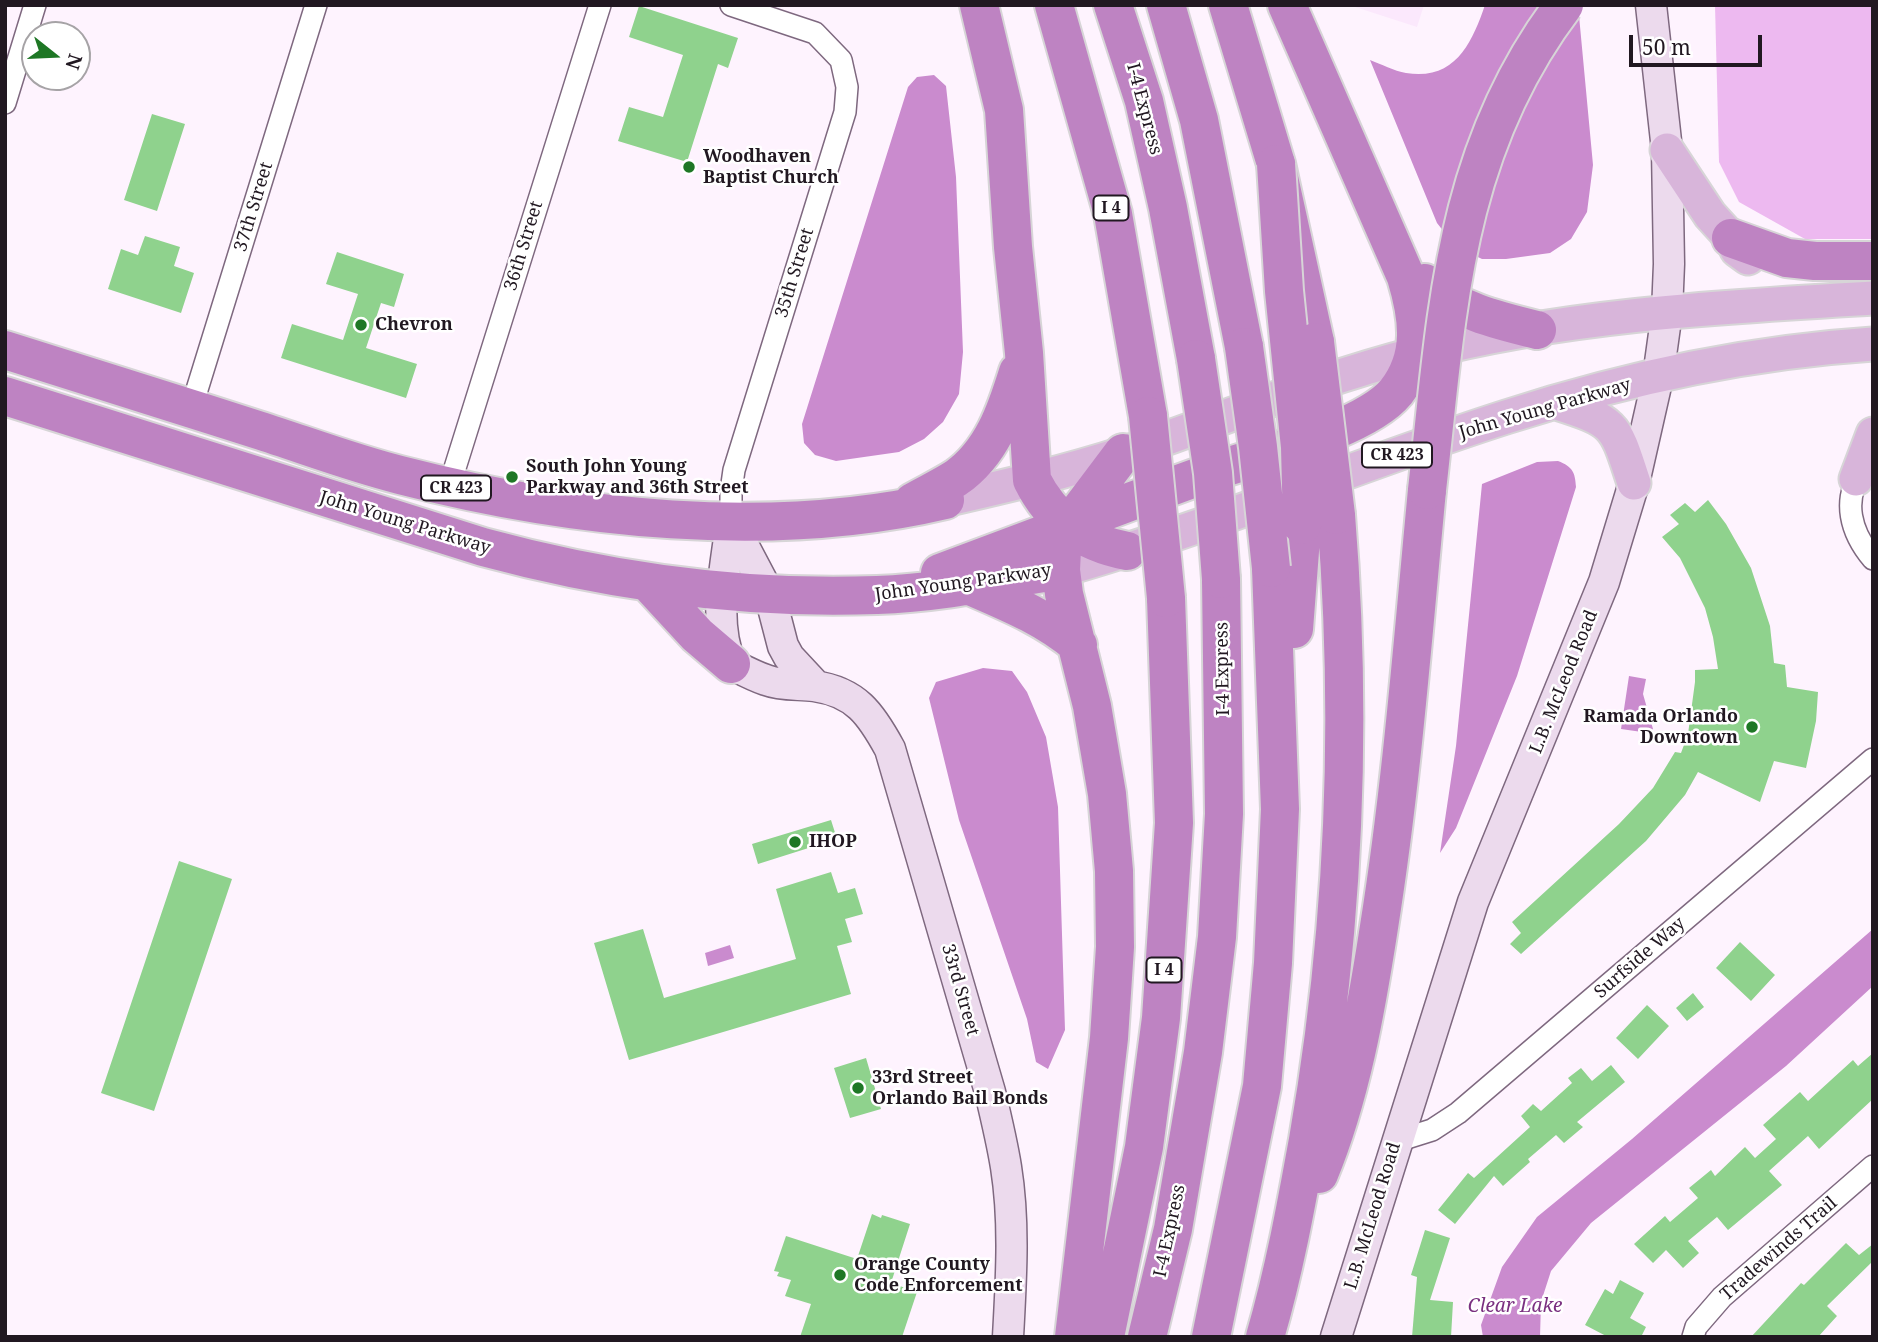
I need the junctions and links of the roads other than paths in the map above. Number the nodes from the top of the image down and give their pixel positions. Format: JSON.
{"nodes":[{"id":1,"x":35,"y":5,"type":"edge"},
{"id":2,"x":316,"y":5,"type":"edge"},
{"id":3,"x":600,"y":5,"type":"edge"},
{"id":4,"x":731,"y":5,"type":"edge"},
{"id":5,"x":979,"y":5,"type":"edge"},
{"id":6,"x":1054,"y":5,"type":"edge"},
{"id":7,"x":1113,"y":5,"type":"edge"},
{"id":8,"x":1166,"y":5,"type":"edge"},
{"id":9,"x":1228,"y":5,"type":"edge"},
{"id":10,"x":1287,"y":5,"type":"edge"},
{"id":11,"x":1564,"y":5,"type":"edge"},
{"id":12,"x":1651,"y":5,"type":"edge"},
{"id":13,"x":5,"y":103,"type":"edge"},
{"id":14,"x":1667,"y":150,"type":"junction"},
{"id":15,"x":1276,"y":164,"type":"junction"},
{"id":16,"x":1731,"y":239,"type":"junction"},
{"id":17,"x":1392,"y":247,"type":"junction"},
{"id":18,"x":1873,"y":261,"type":"edge"},
{"id":19,"x":1873,"y":275,"type":"edge"},
{"id":20,"x":1873,"y":298,"type":"edge"},
{"id":21,"x":1667,"y":312,"type":"junction"},
{"id":22,"x":1537,"y":330,"type":"junction"},
{"id":23,"x":5,"y":350,"type":"edge"},
{"id":24,"x":1865,"y":351,"type":"edge"},
{"id":25,"x":1024,"y":353,"type":"junction"},
{"id":26,"x":1415,"y":354,"type":"junction"},
{"id":27,"x":1658,"y":377,"type":"junction"},
{"id":28,"x":5,"y":396,"type":"edge"},
{"id":29,"x":1557,"y":403,"type":"junction"},
{"id":30,"x":191,"y":409,"type":"junction"},
{"id":31,"x":102,"y":426,"type":"junction"},
{"id":32,"x":1873,"y":434,"type":"edge"},
{"id":33,"x":1123,"y":453,"type":"junction"},
{"id":34,"x":1864,"y":468,"type":"edge"},
{"id":35,"x":1032,"y":480,"type":"junction"},
{"id":36,"x":1634,"y":483,"type":"junction"},
{"id":37,"x":449,"y":487,"type":"junction"},
{"id":38,"x":945,"y":500,"type":"joint"},
{"id":39,"x":896,"y":512,"type":"junction"},
{"id":40,"x":1319,"y":520,"type":"junction"},
{"id":41,"x":731,"y":522,"type":"junction"},
{"id":42,"x":1068,"y":526,"type":"junction"},
{"id":43,"x":1127,"y":551,"type":"junction"},
{"id":44,"x":1873,"y":559,"type":"edge"},
{"id":45,"x":1061,"y":570,"type":"junction"},
{"id":46,"x":649,"y":583,"type":"junction"},
{"id":47,"x":968,"y":585,"type":"junction"},
{"id":48,"x":723,"y":591,"type":"junction"},
{"id":49,"x":770,"y":596,"type":"junction"},
{"id":50,"x":878,"y":596,"type":"junction"},
{"id":51,"x":1078,"y":645,"type":"junction"},
{"id":52,"x":731,"y":664,"type":"junction"},
{"id":53,"x":816,"y":686,"type":"junction"},
{"id":54,"x":1873,"y":759,"type":"edge"},
{"id":55,"x":1280,"y":809,"type":"junction"},
{"id":56,"x":1397,"y":1141,"type":"junction"},
{"id":57,"x":1873,"y":1166,"type":"edge"},
{"id":58,"x":1290,"y":1240,"type":"junction"},
{"id":59,"x":1007,"y":1337,"type":"edge"},
{"id":60,"x":1074,"y":1337,"type":"edge"},
{"id":61,"x":1105,"y":1337,"type":"edge"},
{"id":62,"x":1147,"y":1337,"type":"edge"},
{"id":63,"x":1211,"y":1337,"type":"edge"},
{"id":64,"x":1265,"y":1337,"type":"edge"},
{"id":65,"x":1336,"y":1337,"type":"edge"},
{"id":66,"x":1693,"y":1337,"type":"edge"}],
"edges":[{"from":1,"to":13,"type":"street"},
{"from":2,"to":30,"type":"street","name":"37th Street"},
{"from":3,"to":37,"type":"street","name":"36th Street"},
{"from":4,"to":41,"type":"street","name":"35th Street"},
{"from":5,"to":25,"type":"highway"},
{"from":6,"to":61,"type":"highway","number":"I 4","bridge":true},
{"from":7,"to":62,"type":"highway","name":"I-4 Express","bridge":true},
{"from":8,"to":55,"type":"highway","bridge":true},
{"from":9,"to":15,"type":"highway"},
{"from":10,"to":17,"type":"highway"},
{"from":11,"to":58,"type":"highway","bridge":true},
{"from":12,"to":14,"type":"street","name":"L.B. McLeod Road"},
{"from":14,"to":16,"type":"main road"},
{"from":14,"to":21,"type":"street","name":"L.B. McLeod Road"},
{"from":15,"to":40,"type":"highway","bridge":true},
{"from":15,"to":40,"type":"highway","bridge":true},
{"from":16,"to":18,"type":"highway"},
{"from":16,"to":19,"type":"main road"},
{"from":17,"to":22,"type":"highway"},
{"from":17,"to":26,"type":"highway"},
{"from":20,"to":21,"type":"main road","number":"CR 423"},
{"from":21,"to":22,"type":"main road","number":"CR 423"},
{"from":21,"to":27,"type":"street","name":"L.B. McLeod Road"},
{"from":22,"to":26,"type":"main road","number":"CR 423"},
{"from":23,"to":30,"type":"highway","number":"CR 423"},
{"from":24,"to":27,"type":"main road","name":"John Young Parkway","number":"CR 423"},
{"from":25,"to":35,"type":"highway"},
{"from":25,"to":39,"type":"highway"},
{"from":26,"to":33,"type":"main road","number":"CR 423"},
{"from":26,"to":42,"type":"highway"},
{"from":27,"to":29,"type":"main road","name":"John Young Parkway","number":"CR 423"},
{"from":27,"to":36,"type":"street","name":"L.B. McLeod Road"},
{"from":28,"to":31,"type":"highway","name":"John Young Parkway","number":"CR 423"},
{"from":29,"to":36,"type":"main road"},
{"from":29,"to":43,"type":"main road","name":"John Young Parkway","number":"CR 423"},
{"from":30,"to":31,"type":"highway"},
{"from":30,"to":37,"type":"highway","number":"CR 423"},
{"from":31,"to":46,"type":"highway","name":"John Young Parkway","number":"CR 423"},
{"from":32,"to":34,"type":"main road"},
{"from":33,"to":35,"type":"main road","number":"CR 423"},
{"from":33,"to":42,"type":"highway"},
{"from":34,"to":44,"type":"street"},
{"from":35,"to":38,"type":"main road","number":"CR 423"},
{"from":35,"to":42,"type":"highway"},
{"from":36,"to":56,"type":"street","name":"L.B. McLeod Road"},
{"from":37,"to":41,"type":"highway","number":"CR 423"},
{"from":38,"to":39,"type":"highway","number":"CR 423"},
{"from":39,"to":41,"type":"highway","number":"CR 423"},
{"from":40,"to":55,"type":"highway"},
{"from":40,"to":58,"type":"highway"},
{"from":41,"to":48,"type":"street"},
{"from":41,"to":49,"type":"street","name":"33rd Street"},
{"from":42,"to":43,"type":"highway"},
{"from":42,"to":45,"type":"highway"},
{"from":42,"to":50,"type":"highway"},
{"from":43,"to":45,"type":"main road","name":"John Young Parkway","number":"CR 423"},
{"from":45,"to":47,"type":"highway","name":"John Young Parkway","number":"CR 423"},
{"from":45,"to":51,"type":"highway"},
{"from":46,"to":48,"type":"highway","name":"John Young Parkway","number":"CR 423"},
{"from":46,"to":52,"type":"highway"},
{"from":47,"to":50,"type":"highway","name":"John Young Parkway","number":"CR 423"},
{"from":47,"to":51,"type":"highway"},
{"from":48,"to":49,"type":"highway","name":"John Young Parkway","number":"CR 423"},
{"from":48,"to":52,"type":"street"},
{"from":49,"to":50,"type":"highway","name":"John Young Parkway","number":"CR 423"},
{"from":49,"to":53,"type":"street","name":"33rd Street"},
{"from":51,"to":60,"type":"highway"},
{"from":52,"to":53,"type":"street","name":"33rd Street"},
{"from":53,"to":59,"type":"street","name":"33rd Street"},
{"from":54,"to":56,"type":"street","name":"Surfside Way"},
{"from":55,"to":63,"type":"highway"},
{"from":56,"to":65,"type":"street","name":"L.B. McLeod Road"},
{"from":57,"to":66,"type":"street","name":"Tradewinds Trail"},
{"from":58,"to":64,"type":"highway"}]}
